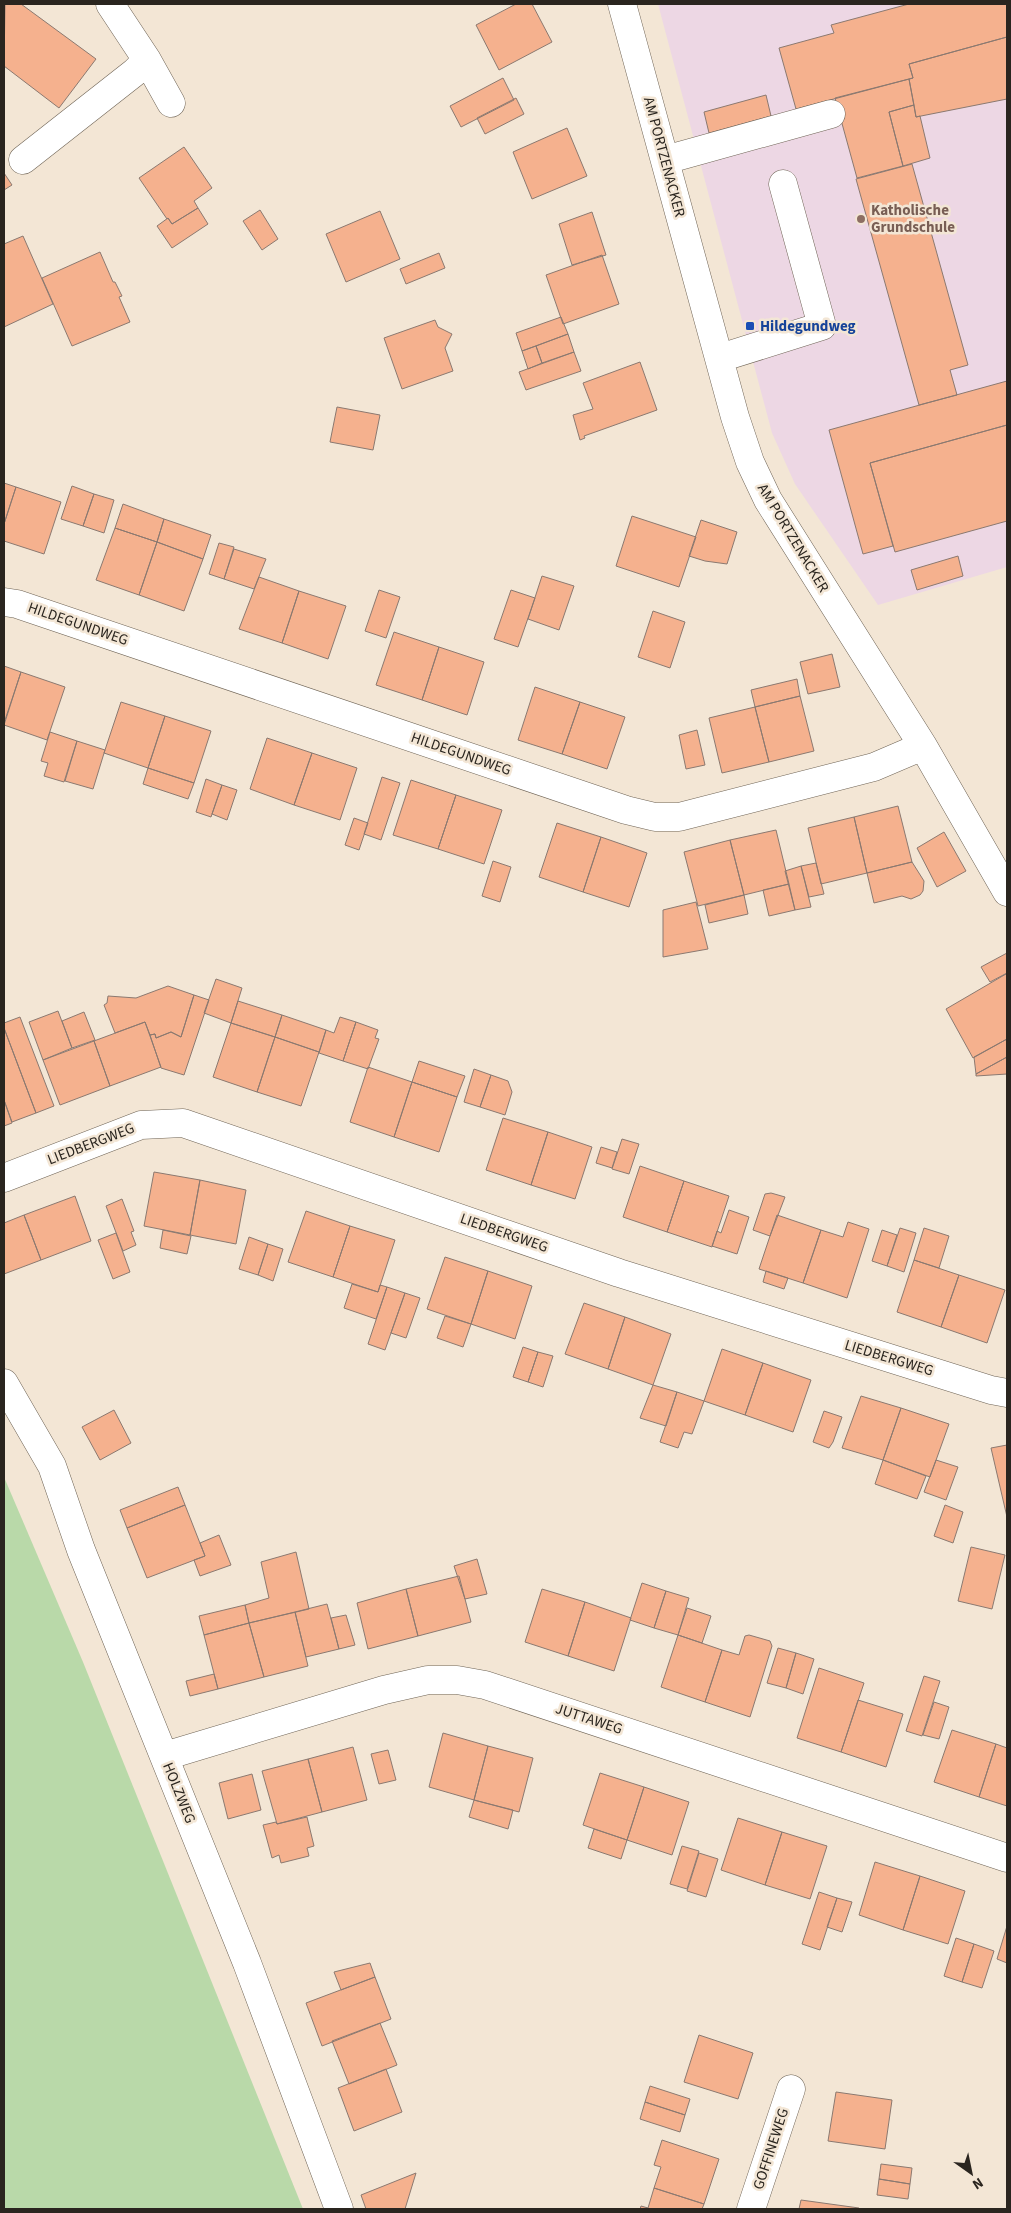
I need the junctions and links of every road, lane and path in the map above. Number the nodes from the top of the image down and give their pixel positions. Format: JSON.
{"nodes":[{"id":1,"x":110,"y":4,"type":"edge"},
{"id":2,"x":622,"y":4,"type":"edge"},
{"id":3,"x":147,"y":60,"type":"junction"},
{"id":4,"x":171,"y":103,"type":"dead end"},
{"id":5,"x":831,"y":114,"type":"dead end"},
{"id":6,"x":23,"y":160,"type":"dead end"},
{"id":7,"x":665,"y":160,"type":"junction"},
{"id":8,"x":783,"y":184,"type":"dead end"},
{"id":9,"x":720,"y":358,"type":"junction"},
{"id":10,"x":4,"y":602,"type":"edge"},
{"id":11,"x":923,"y":746,"type":"junction"},
{"id":12,"x":1007,"y":892,"type":"edge"},
{"id":13,"x":4,"y":1178,"type":"edge"},
{"id":14,"x":4,"y":1383,"type":"edge"},
{"id":15,"x":1007,"y":1393,"type":"edge"},
{"id":16,"x":165,"y":1756,"type":"junction"},
{"id":17,"x":1007,"y":1858,"type":"edge"},
{"id":18,"x":791,"y":2089,"type":"dead end"},
{"id":19,"x":339,"y":2209,"type":"edge"},
{"id":20,"x":751,"y":2209,"type":"edge"}],
"edges":[{"from":1,"to":3,"type":"street"},
{"from":2,"to":7,"type":"street","name":"AM PORTZENACKER"},
{"from":3,"to":4,"type":"street"},
{"from":3,"to":6,"type":"street"},
{"from":5,"to":7,"type":"street"},
{"from":7,"to":9,"type":"street","name":"AM PORTZENACKER"},
{"from":8,"to":9,"type":"street"},
{"from":9,"to":11,"type":"street","name":"AM PORTZENACKER"},
{"from":10,"to":11,"type":"street","name":"HILDEGUNDWEG"},
{"from":11,"to":12,"type":"street","name":"AM PORTZENACKER"},
{"from":13,"to":15,"type":"street","name":"LIEDBERGWEG"},
{"from":14,"to":16,"type":"street","name":"HOLZWEG"},
{"from":16,"to":17,"type":"street","name":"JUTTAWEG"},
{"from":16,"to":19,"type":"street","name":"HOLZWEG"},
{"from":18,"to":20,"type":"street","name":"GOFFINEWEG"}]}
